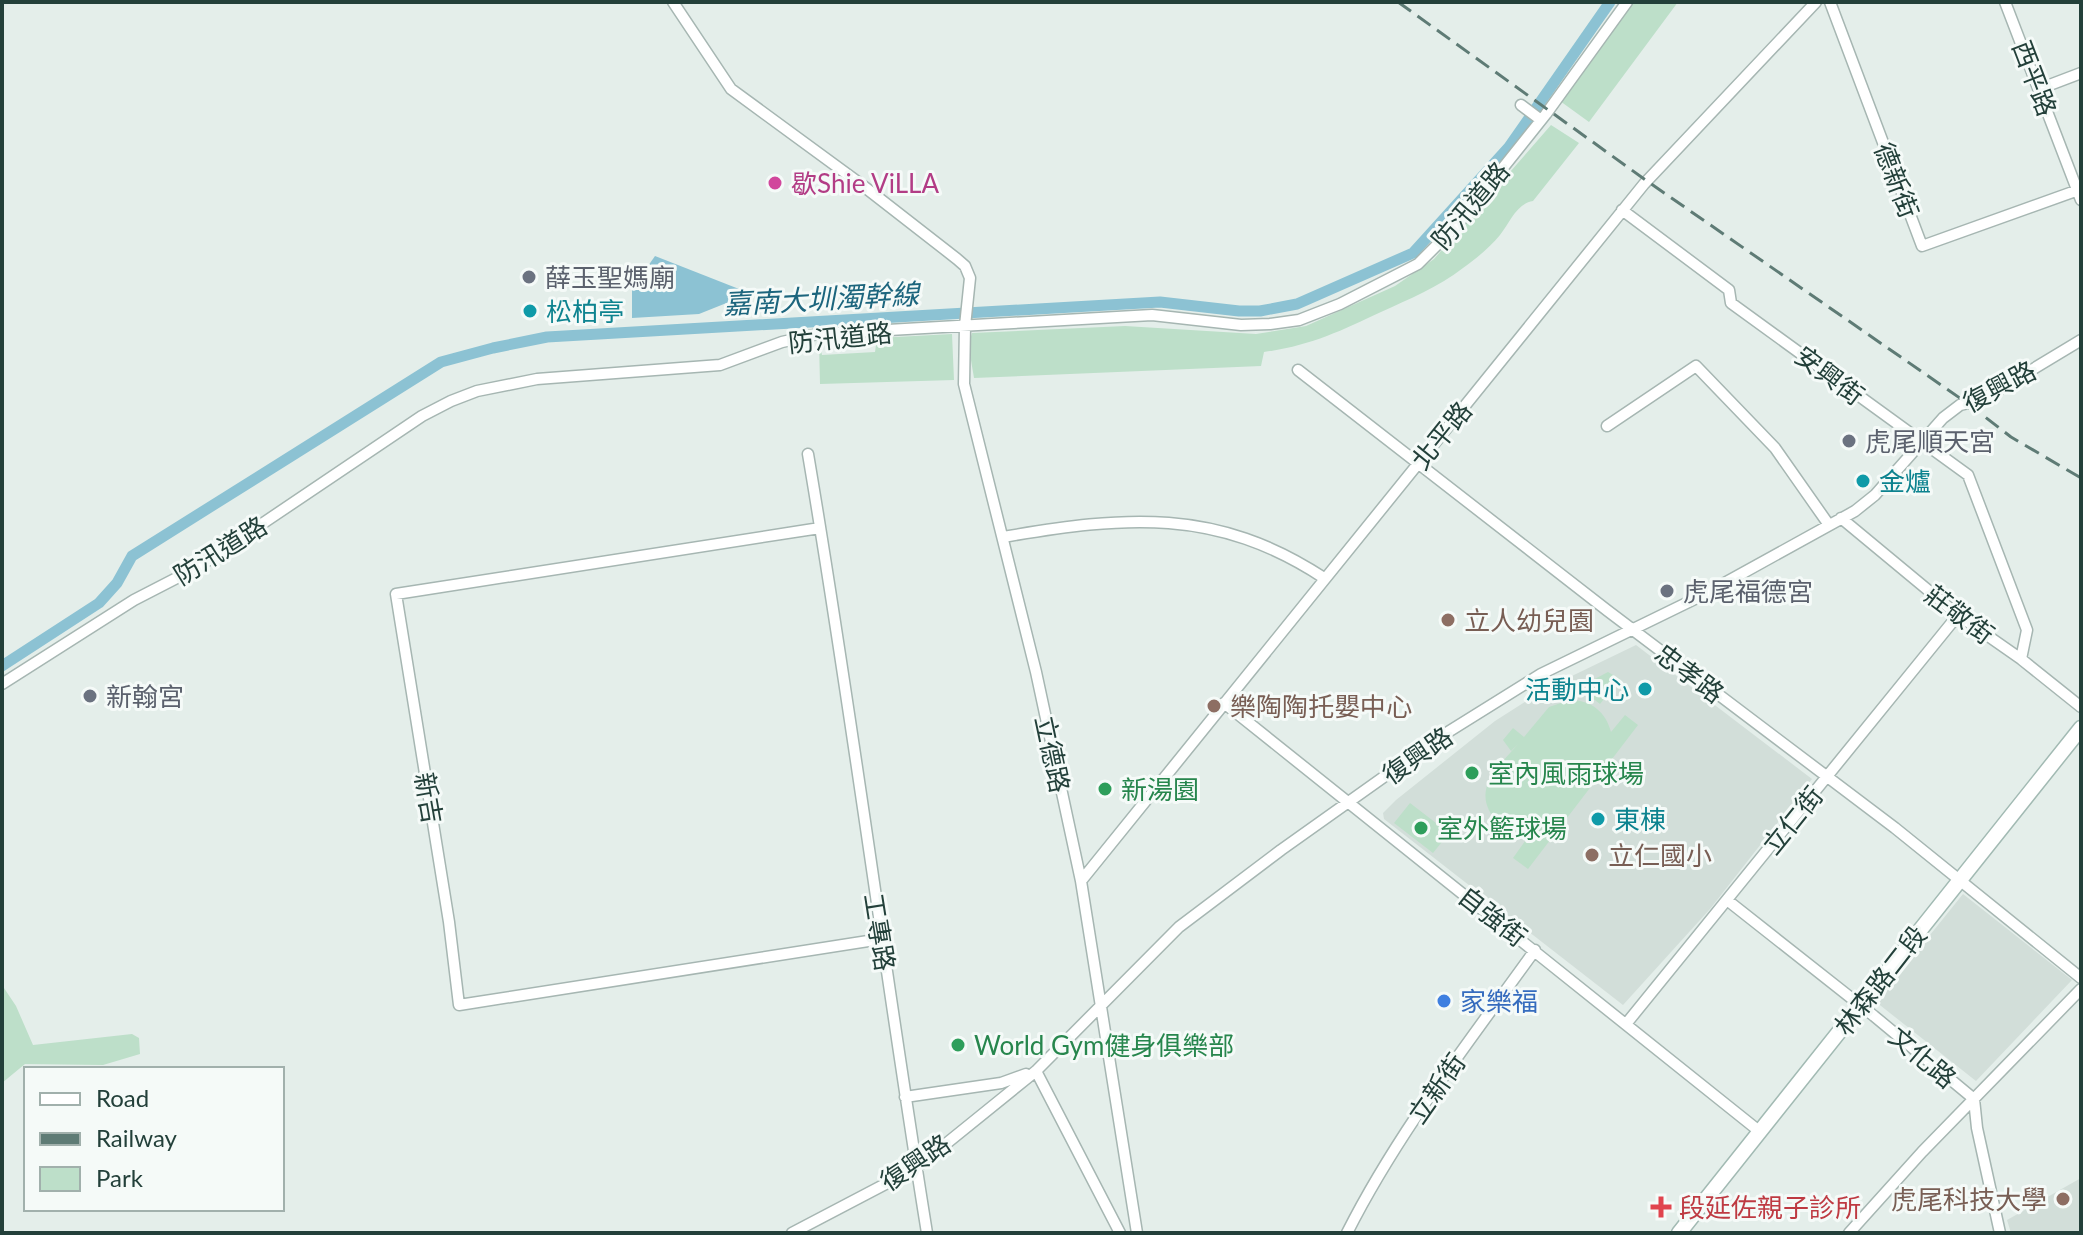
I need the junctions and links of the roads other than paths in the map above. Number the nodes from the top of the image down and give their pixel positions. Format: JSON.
{"nodes":[{"id":1,"x":673,"y":2,"type":"edge"},
{"id":2,"x":1627,"y":2,"type":"edge"},
{"id":3,"x":1816,"y":2,"type":"edge"},
{"id":4,"x":1830,"y":2,"type":"edge"},
{"id":5,"x":2005,"y":2,"type":"edge"},
{"id":6,"x":2081,"y":73,"type":"edge"},
{"id":7,"x":2039,"y":89,"type":"junction"},
{"id":8,"x":1521,"y":105,"type":"dead end"},
{"id":9,"x":1541,"y":120,"type":"junction"},
{"id":10,"x":2080,"y":193,"type":"edge"},
{"id":11,"x":1622,"y":210,"type":"junction"},
{"id":12,"x":965,"y":324,"type":"junction"},
{"id":13,"x":2081,"y":340,"type":"edge"},
{"id":14,"x":1298,"y":370,"type":"dead end"},
{"id":15,"x":1607,"y":426,"type":"dead end"},
{"id":16,"x":1921,"y":443,"type":"junction"},
{"id":17,"x":808,"y":454,"type":"dead end"},
{"id":18,"x":1418,"y":462,"type":"junction"},
{"id":19,"x":1841,"y":518,"type":"junction"},
{"id":20,"x":1829,"y":525,"type":"junction"},
{"id":21,"x":820,"y":528,"type":"junction"},
{"id":22,"x":1003,"y":537,"type":"junction"},
{"id":23,"x":1324,"y":578,"type":"junction"},
{"id":24,"x":1958,"y":615,"type":"junction"},
{"id":25,"x":1633,"y":630,"type":"junction"},
{"id":26,"x":2021,"y":659,"type":"junction"},
{"id":27,"x":2,"y":684,"type":"edge"},
{"id":28,"x":1224,"y":703,"type":"junction"},
{"id":29,"x":2081,"y":707,"type":"edge"},
{"id":30,"x":2081,"y":728,"type":"edge"},
{"id":31,"x":1827,"y":777,"type":"junction"},
{"id":32,"x":1349,"y":802,"type":"junction"},
{"id":33,"x":1960,"y":880,"type":"junction"},
{"id":34,"x":1081,"y":881,"type":"junction"},
{"id":35,"x":1727,"y":900,"type":"junction"},
{"id":36,"x":881,"y":939,"type":"junction"},
{"id":37,"x":1535,"y":950,"type":"junction"},
{"id":38,"x":2081,"y":978,"type":"edge"},
{"id":39,"x":2081,"y":989,"type":"edge"},
{"id":40,"x":1102,"y":1004,"type":"junction"},
{"id":41,"x":1860,"y":1005,"type":"junction"},
{"id":42,"x":1626,"y":1024,"type":"junction"},
{"id":43,"x":1036,"y":1071,"type":"junction"},
{"id":44,"x":905,"y":1097,"type":"junction"},
{"id":45,"x":1974,"y":1099,"type":"junction"},
{"id":46,"x":1759,"y":1131,"type":"junction"},
{"id":47,"x":916,"y":1168,"type":"junction"},
{"id":48,"x":792,"y":1233,"type":"edge"},
{"id":49,"x":927,"y":1233,"type":"edge"},
{"id":50,"x":1120,"y":1233,"type":"edge"},
{"id":51,"x":1137,"y":1233,"type":"edge"},
{"id":52,"x":1347,"y":1233,"type":"edge"},
{"id":53,"x":1679,"y":1233,"type":"edge"},
{"id":54,"x":1849,"y":1233,"type":"edge"},
{"id":55,"x":2000,"y":1233,"type":"edge"}],
"edges":[{"from":1,"to":12,"type":"street","name":"立德路"},
{"from":2,"to":9,"type":"street","name":"防汛道路"},
{"from":3,"to":11,"type":"street","name":"北平路"},
{"from":4,"to":10,"type":"street","name":"德新街"},
{"from":5,"to":7,"type":"street","name":"西平路"},
{"from":6,"to":7,"type":"street"},
{"from":7,"to":10,"type":"street","name":"西平路"},
{"from":8,"to":9,"type":"street"},
{"from":9,"to":12,"type":"street","name":"防汛道路"},
{"from":11,"to":16,"type":"street","name":"安興街"},
{"from":11,"to":18,"type":"street","name":"北平路"},
{"from":12,"to":22,"type":"street","name":"立德路"},
{"from":12,"to":27,"type":"street","name":"防汛道路"},
{"from":13,"to":16,"type":"street","name":"復興路"},
{"from":14,"to":18,"type":"street","name":"忠孝路"},
{"from":15,"to":20,"type":"street"},
{"from":16,"to":19,"type":"street","name":"復興路"},
{"from":16,"to":26,"type":"street","name":"安興街"},
{"from":17,"to":21,"type":"street","name":"工專路"},
{"from":18,"to":23,"type":"street","name":"北平路"},
{"from":18,"to":25,"type":"street","name":"忠孝路"},
{"from":19,"to":20,"type":"street","name":"復興路"},
{"from":19,"to":24,"type":"street","name":"莊敬街"},
{"from":20,"to":25,"type":"street","name":"復興路"},
{"from":21,"to":36,"type":"street","name":"工專路"},
{"from":21,"to":36,"type":"street","name":"新吉"},
{"from":22,"to":23,"type":"street"},
{"from":22,"to":34,"type":"street","name":"立德路"},
{"from":23,"to":28,"type":"street","name":"北平路"},
{"from":24,"to":26,"type":"street","name":"莊敬街"},
{"from":24,"to":31,"type":"street","name":"立仁街"},
{"from":25,"to":31,"type":"street","name":"忠孝路"},
{"from":25,"to":32,"type":"street","name":"復興路"},
{"from":26,"to":29,"type":"street","name":"莊敬街"},
{"from":28,"to":32,"type":"street","name":"自強街"},
{"from":28,"to":34,"type":"street","name":"北平路"},
{"from":30,"to":33,"type":"main road","name":"林森路二段"},
{"from":31,"to":33,"type":"street","name":"忠孝路"},
{"from":31,"to":35,"type":"street","name":"立仁街"},
{"from":32,"to":37,"type":"street","name":"自強街"},
{"from":32,"to":40,"type":"street","name":"復興路"},
{"from":33,"to":38,"type":"street","name":"忠孝路"},
{"from":33,"to":41,"type":"main road","name":"林森路二段"},
{"from":34,"to":40,"type":"street","name":"立德路"},
{"from":35,"to":41,"type":"street","name":"文化路"},
{"from":35,"to":42,"type":"street","name":"立仁街"},
{"from":36,"to":44,"type":"street","name":"工專路"},
{"from":37,"to":42,"type":"street","name":"自強街"},
{"from":37,"to":52,"type":"street","name":"立新街"},
{"from":39,"to":45,"type":"street"},
{"from":40,"to":43,"type":"street","name":"復興路"},
{"from":40,"to":51,"type":"street","name":"立德路"},
{"from":41,"to":45,"type":"street","name":"文化路"},
{"from":41,"to":46,"type":"main road","name":"林森路二段"},
{"from":42,"to":46,"type":"street","name":"自強街"},
{"from":43,"to":44,"type":"street"},
{"from":43,"to":47,"type":"street","name":"復興路"},
{"from":43,"to":50,"type":"street"},
{"from":44,"to":47,"type":"street","name":"工專路"},
{"from":45,"to":54,"type":"street"},
{"from":45,"to":55,"type":"street","name":"文化路"},
{"from":46,"to":53,"type":"main road","name":"林森路二段"},
{"from":47,"to":48,"type":"street","name":"復興路"},
{"from":47,"to":49,"type":"street","name":"工專路"}]}
